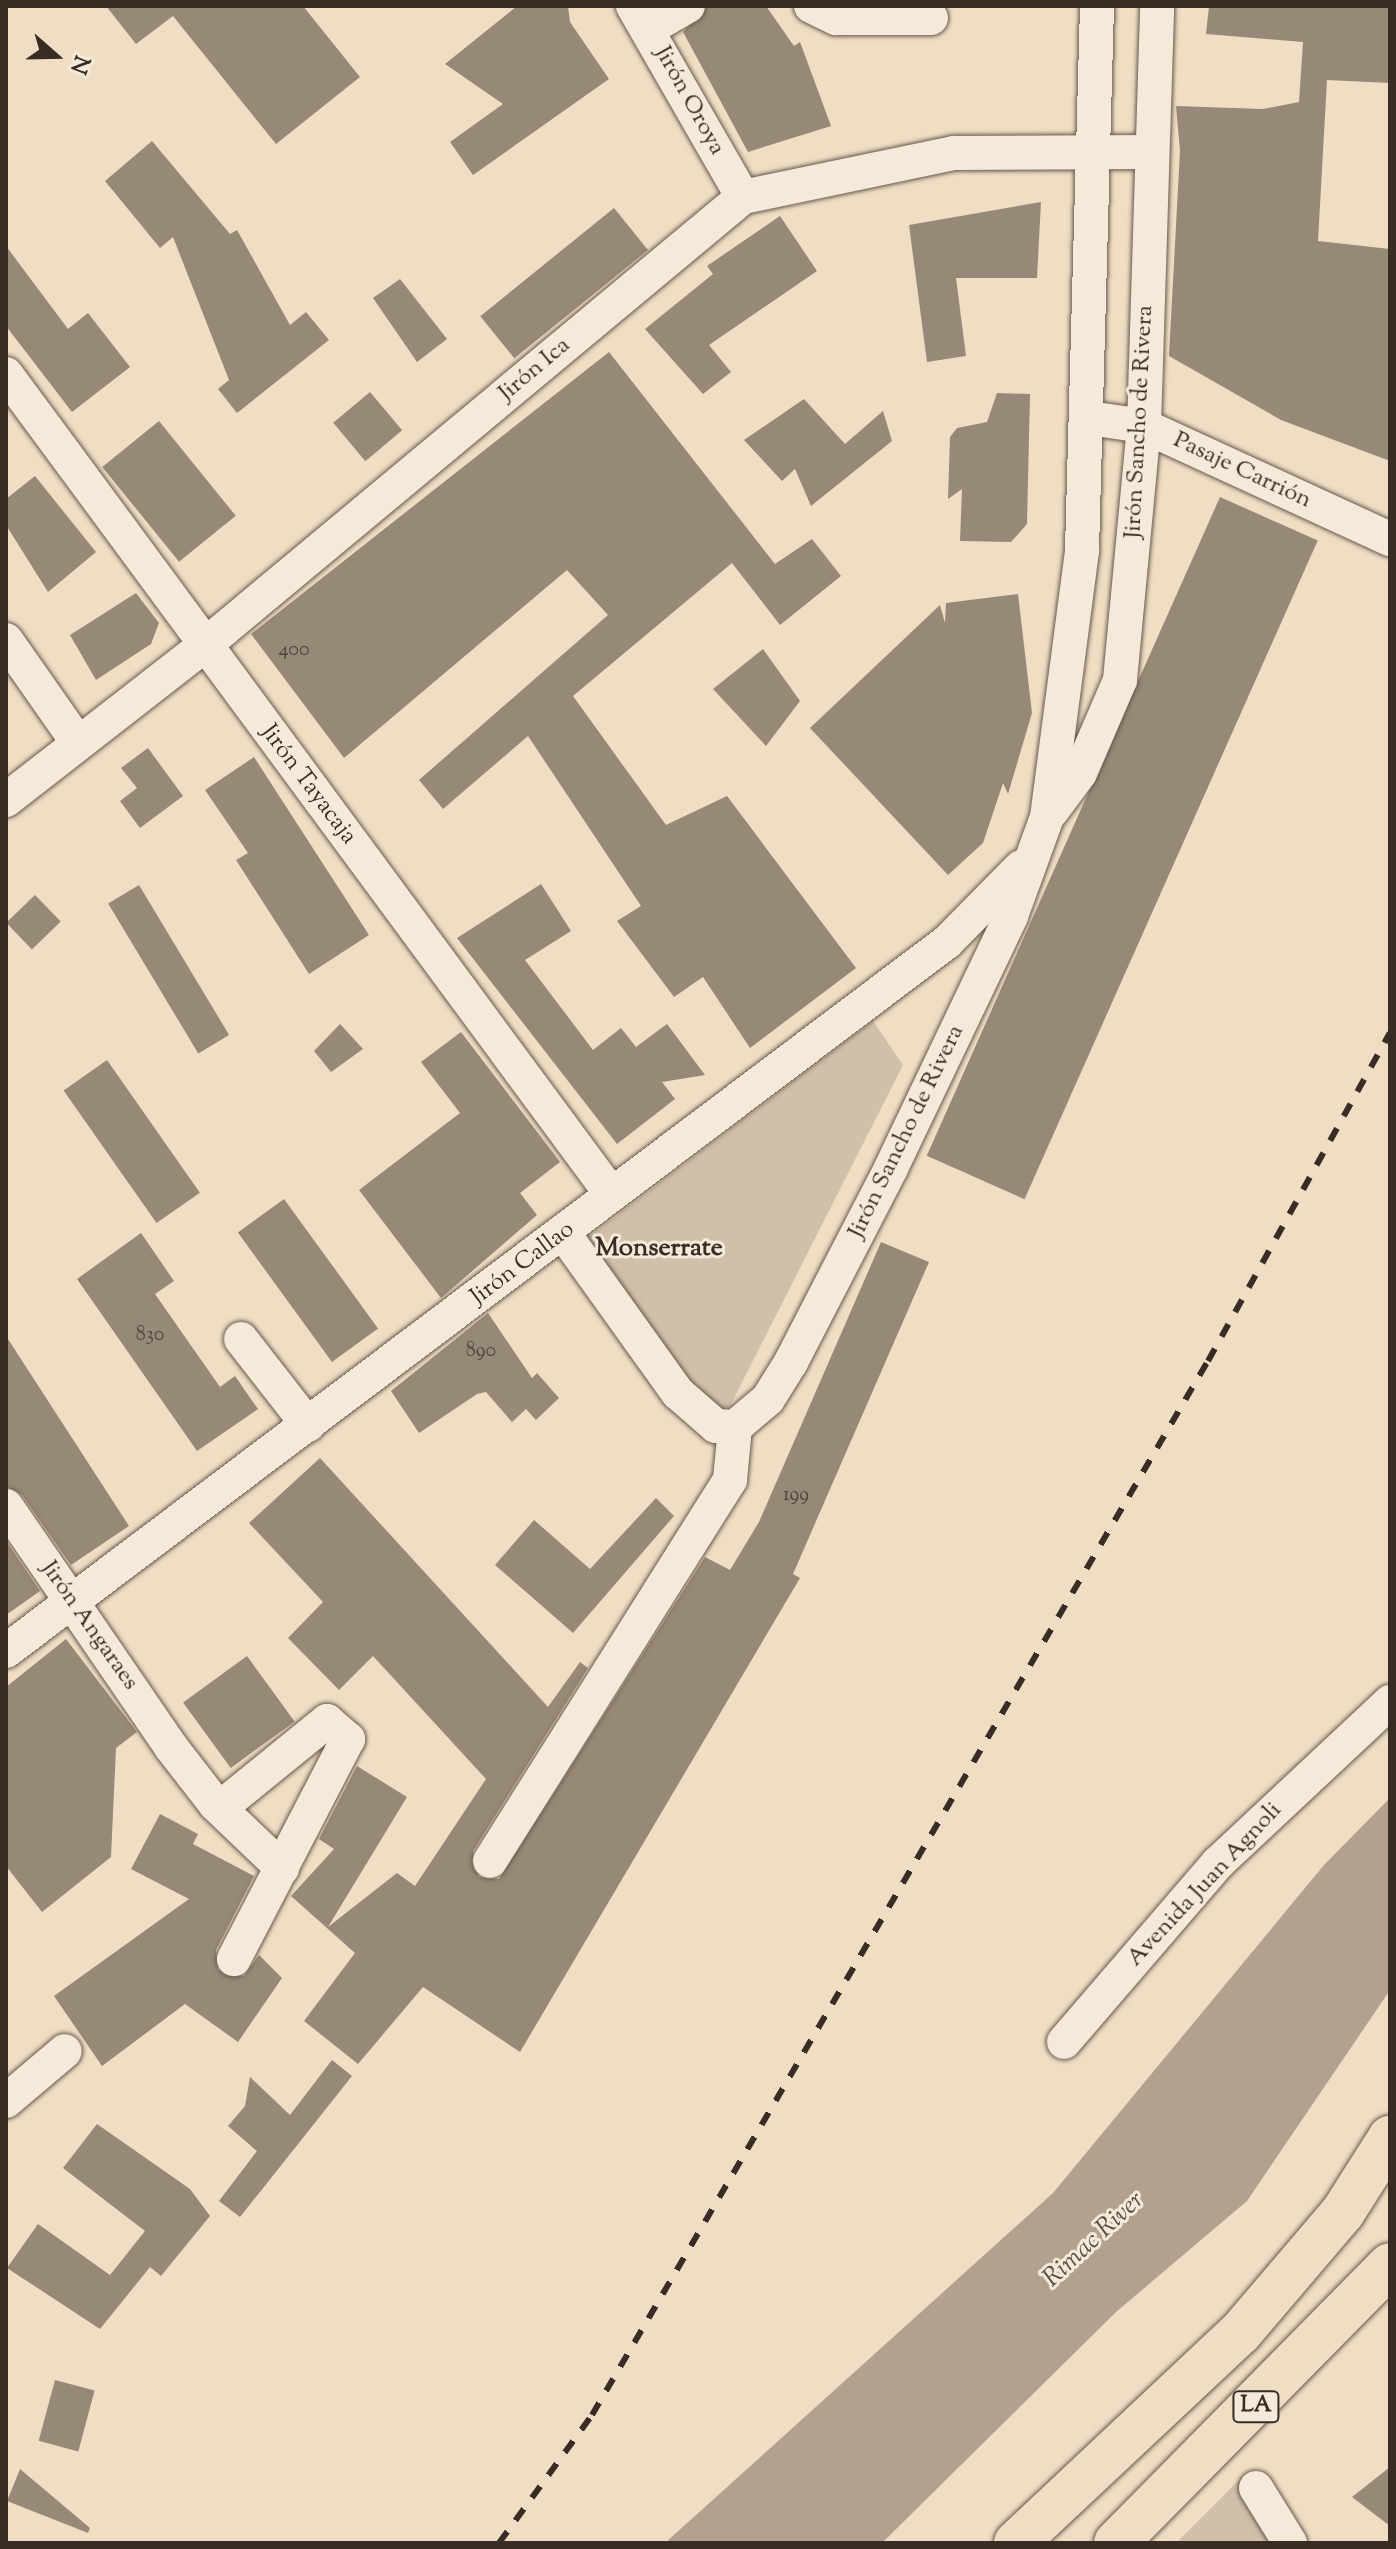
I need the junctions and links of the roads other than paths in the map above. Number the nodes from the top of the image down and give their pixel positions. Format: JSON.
{"nodes":[{"id":1,"x":688,"y":6,"type":"edge"},
{"id":2,"x":811,"y":6,"type":"edge"},
{"id":3,"x":1097,"y":6,"type":"edge"},
{"id":4,"x":1157,"y":6,"type":"edge"},
{"id":5,"x":640,"y":17,"type":"edge"},
{"id":6,"x":931,"y":18,"type":"dead end"},
{"id":7,"x":1150,"y":152,"type":"junction"},
{"id":8,"x":1093,"y":153,"type":"junction"},
{"id":9,"x":743,"y":197,"type":"junction"},
{"id":10,"x":6,"y":374,"type":"edge"},
{"id":11,"x":1089,"y":418,"type":"junction"},
{"id":12,"x":1144,"y":426,"type":"junction"},
{"id":13,"x":1390,"y":539,"type":"edge"},
{"id":14,"x":6,"y":640,"type":"edge"},
{"id":15,"x":205,"y":645,"type":"junction"},
{"id":16,"x":78,"y":743,"type":"junction"},
{"id":17,"x":6,"y":800,"type":"edge"},
{"id":18,"x":1047,"y":817,"type":"junction"},
{"id":19,"x":1027,"y":861,"type":"junction"},
{"id":20,"x":612,"y":1195,"type":"junction"},
{"id":21,"x":564,"y":1234,"type":"junction"},
{"id":22,"x":241,"y":1339,"type":"dead end"},
{"id":23,"x":308,"y":1425,"type":"junction"},
{"id":24,"x":735,"y":1427,"type":"junction"},
{"id":25,"x":6,"y":1506,"type":"edge"},
{"id":26,"x":71,"y":1601,"type":"junction"},
{"id":27,"x":6,"y":1651,"type":"edge"},
{"id":28,"x":1390,"y":1702,"type":"edge"},
{"id":29,"x":220,"y":1808,"type":"junction"},
{"id":30,"x":490,"y":1861,"type":"dead end"},
{"id":31,"x":282,"y":1868,"type":"junction"},
{"id":32,"x":234,"y":1959,"type":"dead end"},
{"id":33,"x":1064,"y":2042,"type":"dead end"},
{"id":34,"x":65,"y":2051,"type":"dead end"},
{"id":35,"x":6,"y":2101,"type":"edge"},
{"id":36,"x":1390,"y":2138,"type":"edge"},
{"id":37,"x":1390,"y":2265,"type":"edge"},
{"id":38,"x":1256,"y":2488,"type":"dead end"},
{"id":39,"x":1016,"y":2543,"type":"edge"},
{"id":40,"x":1116,"y":2543,"type":"edge"},
{"id":41,"x":1290,"y":2543,"type":"edge"}],
"edges":[{"from":1,"to":5,"type":"street"},
{"from":2,"to":6,"type":"street"},
{"from":3,"to":8,"type":"street","name":"Jirón Sancho de Rivera"},
{"from":4,"to":7,"type":"street","name":"Jirón Sancho de Rivera"},
{"from":5,"to":9,"type":"street","name":"Jirón Oroya"},
{"from":7,"to":8,"type":"street","name":"Jirón Ica"},
{"from":7,"to":12,"type":"street","name":"Jirón Sancho de Rivera"},
{"from":8,"to":9,"type":"street","name":"Jirón Ica"},
{"from":8,"to":11,"type":"street","name":"Jirón Sancho de Rivera"},
{"from":9,"to":15,"type":"street","name":"Jirón Ica"},
{"from":10,"to":15,"type":"street","name":"Jirón Tayacaja"},
{"from":11,"to":12,"type":"street","name":"Pasaje Carrión"},
{"from":11,"to":18,"type":"street","name":"Jirón Sancho de Rivera"},
{"from":12,"to":13,"type":"street","name":"Pasaje Carrión"},
{"from":12,"to":18,"type":"street","name":"Jirón Sancho de Rivera"},
{"from":14,"to":16,"type":"street"},
{"from":15,"to":16,"type":"street","name":"Jirón Ica"},
{"from":15,"to":20,"type":"street","name":"Jirón Tayacaja"},
{"from":16,"to":17,"type":"street","name":"Jirón Ica"},
{"from":18,"to":19,"type":"street","name":"Jirón Sancho de Rivera"},
{"from":19,"to":20,"type":"street","name":"Jirón Callao"},
{"from":19,"to":24,"type":"street","name":"Jirón Sancho de Rivera"},
{"from":20,"to":21,"type":"street","name":"Jirón Callao"},
{"from":21,"to":23,"type":"street","name":"Jirón Callao"},
{"from":21,"to":24,"type":"street"},
{"from":22,"to":23,"type":"street"},
{"from":23,"to":26,"type":"street","name":"Jirón Callao"},
{"from":24,"to":30,"type":"street"},
{"from":25,"to":26,"type":"street","name":"Jirón Angaraes"},
{"from":26,"to":27,"type":"street","name":"Jirón Callao"},
{"from":26,"to":29,"type":"street","name":"Jirón Angaraes"},
{"from":28,"to":33,"type":"street","name":"Avenida Juan Agnoli"},
{"from":29,"to":31,"type":"street","name":"Jirón Angaraes"},
{"from":29,"to":31,"type":"street"},
{"from":31,"to":32,"type":"street"},
{"from":34,"to":35,"type":"street"},
{"from":36,"to":39,"type":"highway","number":"LA"},
{"from":37,"to":40,"type":"highway","number":"LA"},
{"from":38,"to":41,"type":"street"}]}
